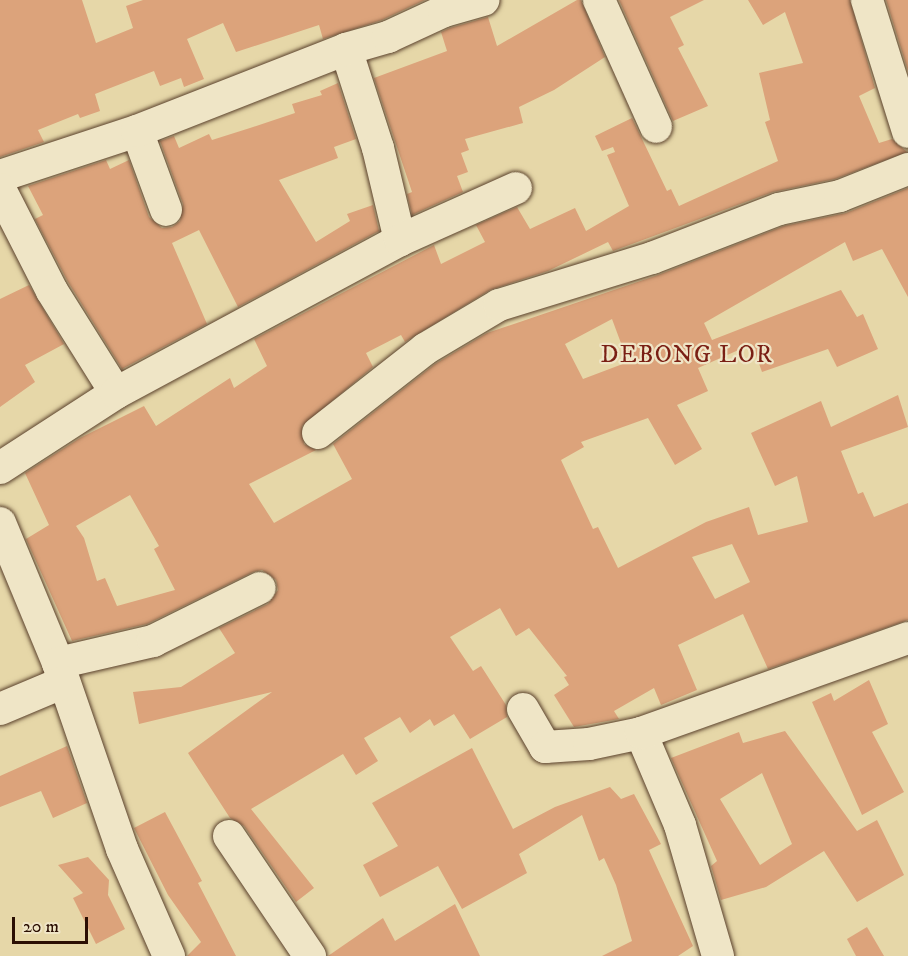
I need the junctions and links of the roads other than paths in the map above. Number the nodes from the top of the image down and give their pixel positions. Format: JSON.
{"nodes":[{"id":1,"x":483,"y":0,"type":"edge"},
{"id":2,"x":599,"y":0,"type":"edge"},
{"id":3,"x":867,"y":0,"type":"edge"},
{"id":4,"x":346,"y":49,"type":"junction"},
{"id":5,"x":656,"y":127,"type":"dead end"},
{"id":6,"x":137,"y":131,"type":"junction"},
{"id":7,"x":908,"y":132,"type":"edge"},
{"id":8,"x":908,"y":169,"type":"edge"},
{"id":9,"x":0,"y":176,"type":"edge"},
{"id":10,"x":516,"y":188,"type":"dead end"},
{"id":11,"x":0,"y":189,"type":"edge"},
{"id":12,"x":166,"y":210,"type":"dead end"},
{"id":13,"x":400,"y":240,"type":"junction"},
{"id":14,"x":116,"y":393,"type":"junction"},
{"id":15,"x":318,"y":433,"type":"dead end"},
{"id":16,"x":0,"y":468,"type":"edge"},
{"id":17,"x":0,"y":523,"type":"edge"},
{"id":18,"x":260,"y":588,"type":"dead end"},
{"id":19,"x":908,"y":638,"type":"edge"},
{"id":20,"x":61,"y":673,"type":"junction"},
{"id":21,"x":0,"y":709,"type":"edge"},
{"id":22,"x":523,"y":709,"type":"dead end"},
{"id":23,"x":641,"y":733,"type":"junction"},
{"id":24,"x":229,"y":836,"type":"dead end"},
{"id":25,"x":170,"y":956,"type":"edge"},
{"id":26,"x":310,"y":956,"type":"edge"},
{"id":27,"x":718,"y":956,"type":"edge"}],
"edges":[{"from":1,"to":4,"type":"street"},
{"from":2,"to":5,"type":"street"},
{"from":3,"to":7,"type":"street"},
{"from":4,"to":6,"type":"street"},
{"from":4,"to":13,"type":"street"},
{"from":6,"to":9,"type":"street"},
{"from":6,"to":12,"type":"street"},
{"from":8,"to":15,"type":"street"},
{"from":10,"to":13,"type":"street"},
{"from":11,"to":14,"type":"street"},
{"from":13,"to":14,"type":"street"},
{"from":14,"to":16,"type":"street"},
{"from":17,"to":20,"type":"street"},
{"from":18,"to":20,"type":"street"},
{"from":19,"to":23,"type":"street"},
{"from":20,"to":21,"type":"street"},
{"from":20,"to":25,"type":"street"},
{"from":22,"to":23,"type":"street"},
{"from":23,"to":27,"type":"street"},
{"from":24,"to":26,"type":"street"}]}
